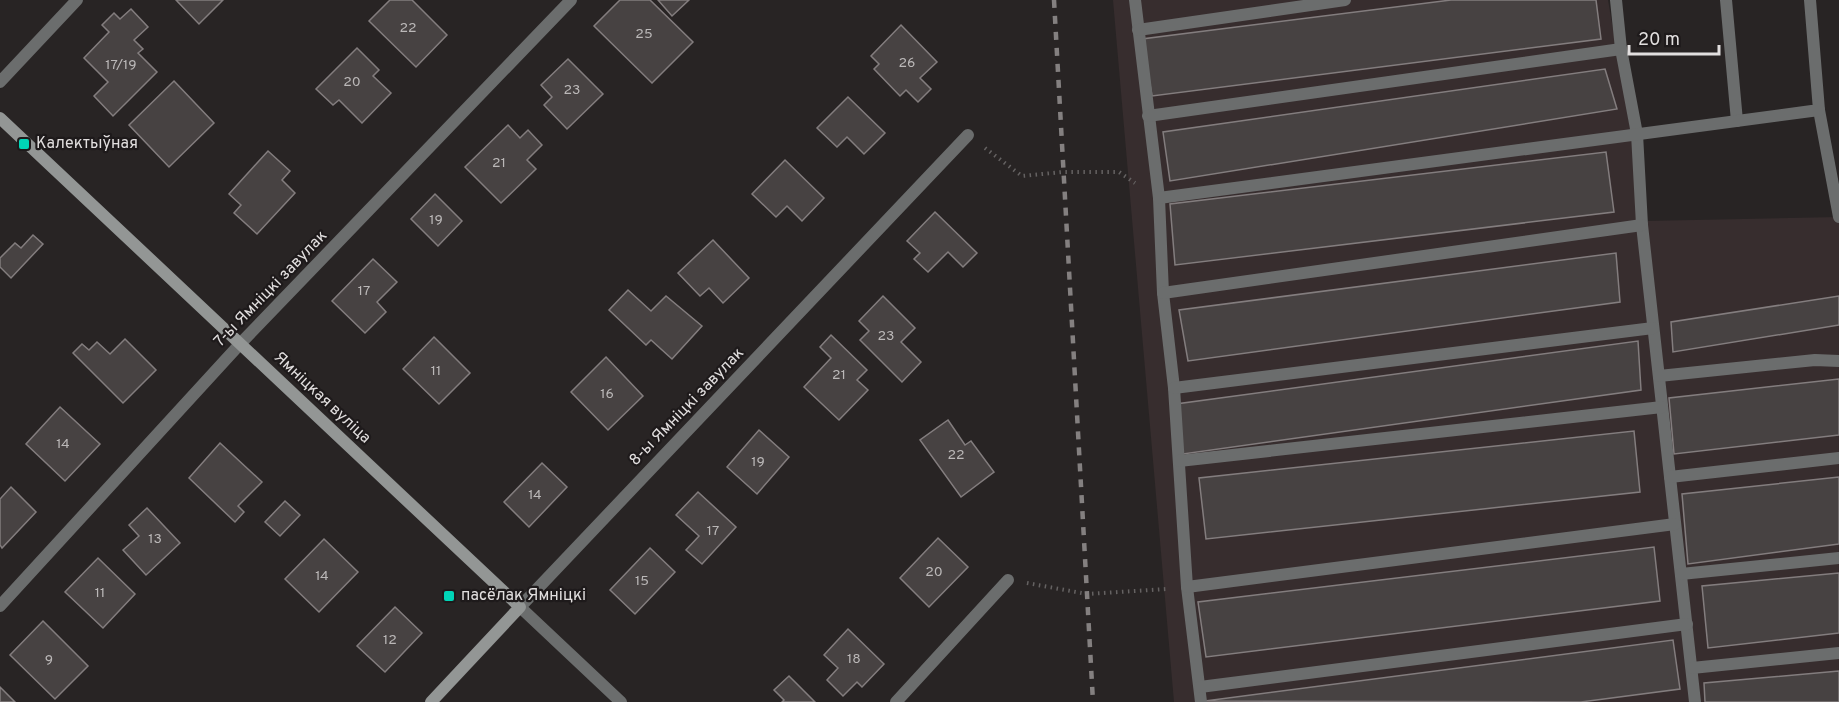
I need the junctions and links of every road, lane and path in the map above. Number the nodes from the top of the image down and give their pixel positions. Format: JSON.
{"nodes":[{"id":1,"x":77,"y":0,"type":"edge"},
{"id":2,"x":571,"y":0,"type":"edge"},
{"id":3,"x":1135,"y":0,"type":"edge"},
{"id":4,"x":1345,"y":0,"type":"edge"},
{"id":5,"x":1616,"y":0,"type":"edge"},
{"id":6,"x":1726,"y":0,"type":"edge"},
{"id":7,"x":1810,"y":0,"type":"edge"},
{"id":8,"x":1138,"y":30,"type":"junction"},
{"id":9,"x":1621,"y":49,"type":"junction"},
{"id":10,"x":0,"y":82,"type":"edge"},
{"id":11,"x":1819,"y":110,"type":"junction"},
{"id":12,"x":1148,"y":116,"type":"junction"},
{"id":13,"x":0,"y":118,"type":"edge"},
{"id":14,"x":1737,"y":121,"type":"junction"},
{"id":15,"x":1637,"y":134,"type":"junction"},
{"id":16,"x":968,"y":135,"type":"joint"},
{"id":17,"x":1159,"y":198,"type":"junction"},
{"id":18,"x":1839,"y":217,"type":"edge"},
{"id":19,"x":1642,"y":225,"type":"junction"},
{"id":20,"x":1163,"y":293,"type":"junction"},
{"id":21,"x":1653,"y":328,"type":"junction"},
{"id":22,"x":240,"y":344,"type":"junction"},
{"id":23,"x":1839,"y":361,"type":"edge"},
{"id":24,"x":1659,"y":376,"type":"junction"},
{"id":25,"x":1174,"y":388,"type":"junction"},
{"id":26,"x":1662,"y":407,"type":"junction"},
{"id":27,"x":1839,"y":458,"type":"edge"},
{"id":28,"x":1179,"y":461,"type":"junction"},
{"id":29,"x":1670,"y":477,"type":"junction"},
{"id":30,"x":1675,"y":524,"type":"junction"},
{"id":31,"x":1839,"y":558,"type":"edge"},
{"id":32,"x":1681,"y":574,"type":"junction"},
{"id":33,"x":1008,"y":580,"type":"joint"},
{"id":34,"x":1188,"y":587,"type":"junction"},
{"id":35,"x":0,"y":606,"type":"edge"},
{"id":36,"x":520,"y":607,"type":"junction"},
{"id":37,"x":1687,"y":624,"type":"junction"},
{"id":38,"x":1839,"y":654,"type":"edge"},
{"id":39,"x":1692,"y":668,"type":"junction"},
{"id":40,"x":1200,"y":687,"type":"junction"},
{"id":41,"x":431,"y":702,"type":"edge"},
{"id":42,"x":621,"y":702,"type":"edge"},
{"id":43,"x":896,"y":702,"type":"edge"},
{"id":44,"x":1202,"y":702,"type":"edge"},
{"id":45,"x":1695,"y":702,"type":"edge"}],
"edges":[{"from":1,"to":10,"type":"street"},
{"from":2,"to":22,"type":"street","name":"7-ы Ямніцкі завулак"},
{"from":3,"to":8,"type":"street"},
{"from":4,"to":8,"type":"street"},
{"from":5,"to":9,"type":"street"},
{"from":6,"to":14,"type":"street"},
{"from":7,"to":11,"type":"street"},
{"from":8,"to":12,"type":"street"},
{"from":9,"to":12,"type":"street"},
{"from":9,"to":15,"type":"street"},
{"from":11,"to":14,"type":"street"},
{"from":11,"to":18,"type":"street"},
{"from":12,"to":17,"type":"street"},
{"from":13,"to":22,"type":"main road","name":"Ямніцкая вуліца"},
{"from":14,"to":15,"type":"street"},
{"from":15,"to":17,"type":"street"},
{"from":15,"to":19,"type":"street"},
{"from":16,"to":17,"type":"path"},
{"from":16,"to":36,"type":"street","name":"8-ы Ямніцкі завулак"},
{"from":17,"to":20,"type":"street"},
{"from":19,"to":20,"type":"street"},
{"from":19,"to":21,"type":"street"},
{"from":20,"to":25,"type":"street"},
{"from":21,"to":24,"type":"street"},
{"from":21,"to":25,"type":"street"},
{"from":22,"to":35,"type":"street","name":"7-ы Ямніцкі завулак"},
{"from":22,"to":36,"type":"main road","name":"Ямніцкая вуліца"},
{"from":23,"to":24,"type":"street"},
{"from":24,"to":26,"type":"street"},
{"from":25,"to":28,"type":"street"},
{"from":26,"to":28,"type":"street"},
{"from":26,"to":29,"type":"street"},
{"from":27,"to":29,"type":"street"},
{"from":28,"to":34,"type":"street"},
{"from":29,"to":30,"type":"street"},
{"from":30,"to":32,"type":"street"},
{"from":30,"to":34,"type":"street"},
{"from":31,"to":32,"type":"street"},
{"from":32,"to":37,"type":"street"},
{"from":33,"to":34,"type":"path"},
{"from":33,"to":43,"type":"street"},
{"from":34,"to":40,"type":"street"},
{"from":36,"to":41,"type":"main road","name":"8-ы Ямніцкі завулак"},
{"from":36,"to":42,"type":"street","name":"Ямніцкая вуліца"},
{"from":37,"to":39,"type":"street"},
{"from":37,"to":40,"type":"street"},
{"from":38,"to":39,"type":"street"},
{"from":39,"to":45,"type":"street"},
{"from":40,"to":44,"type":"street"}]}
